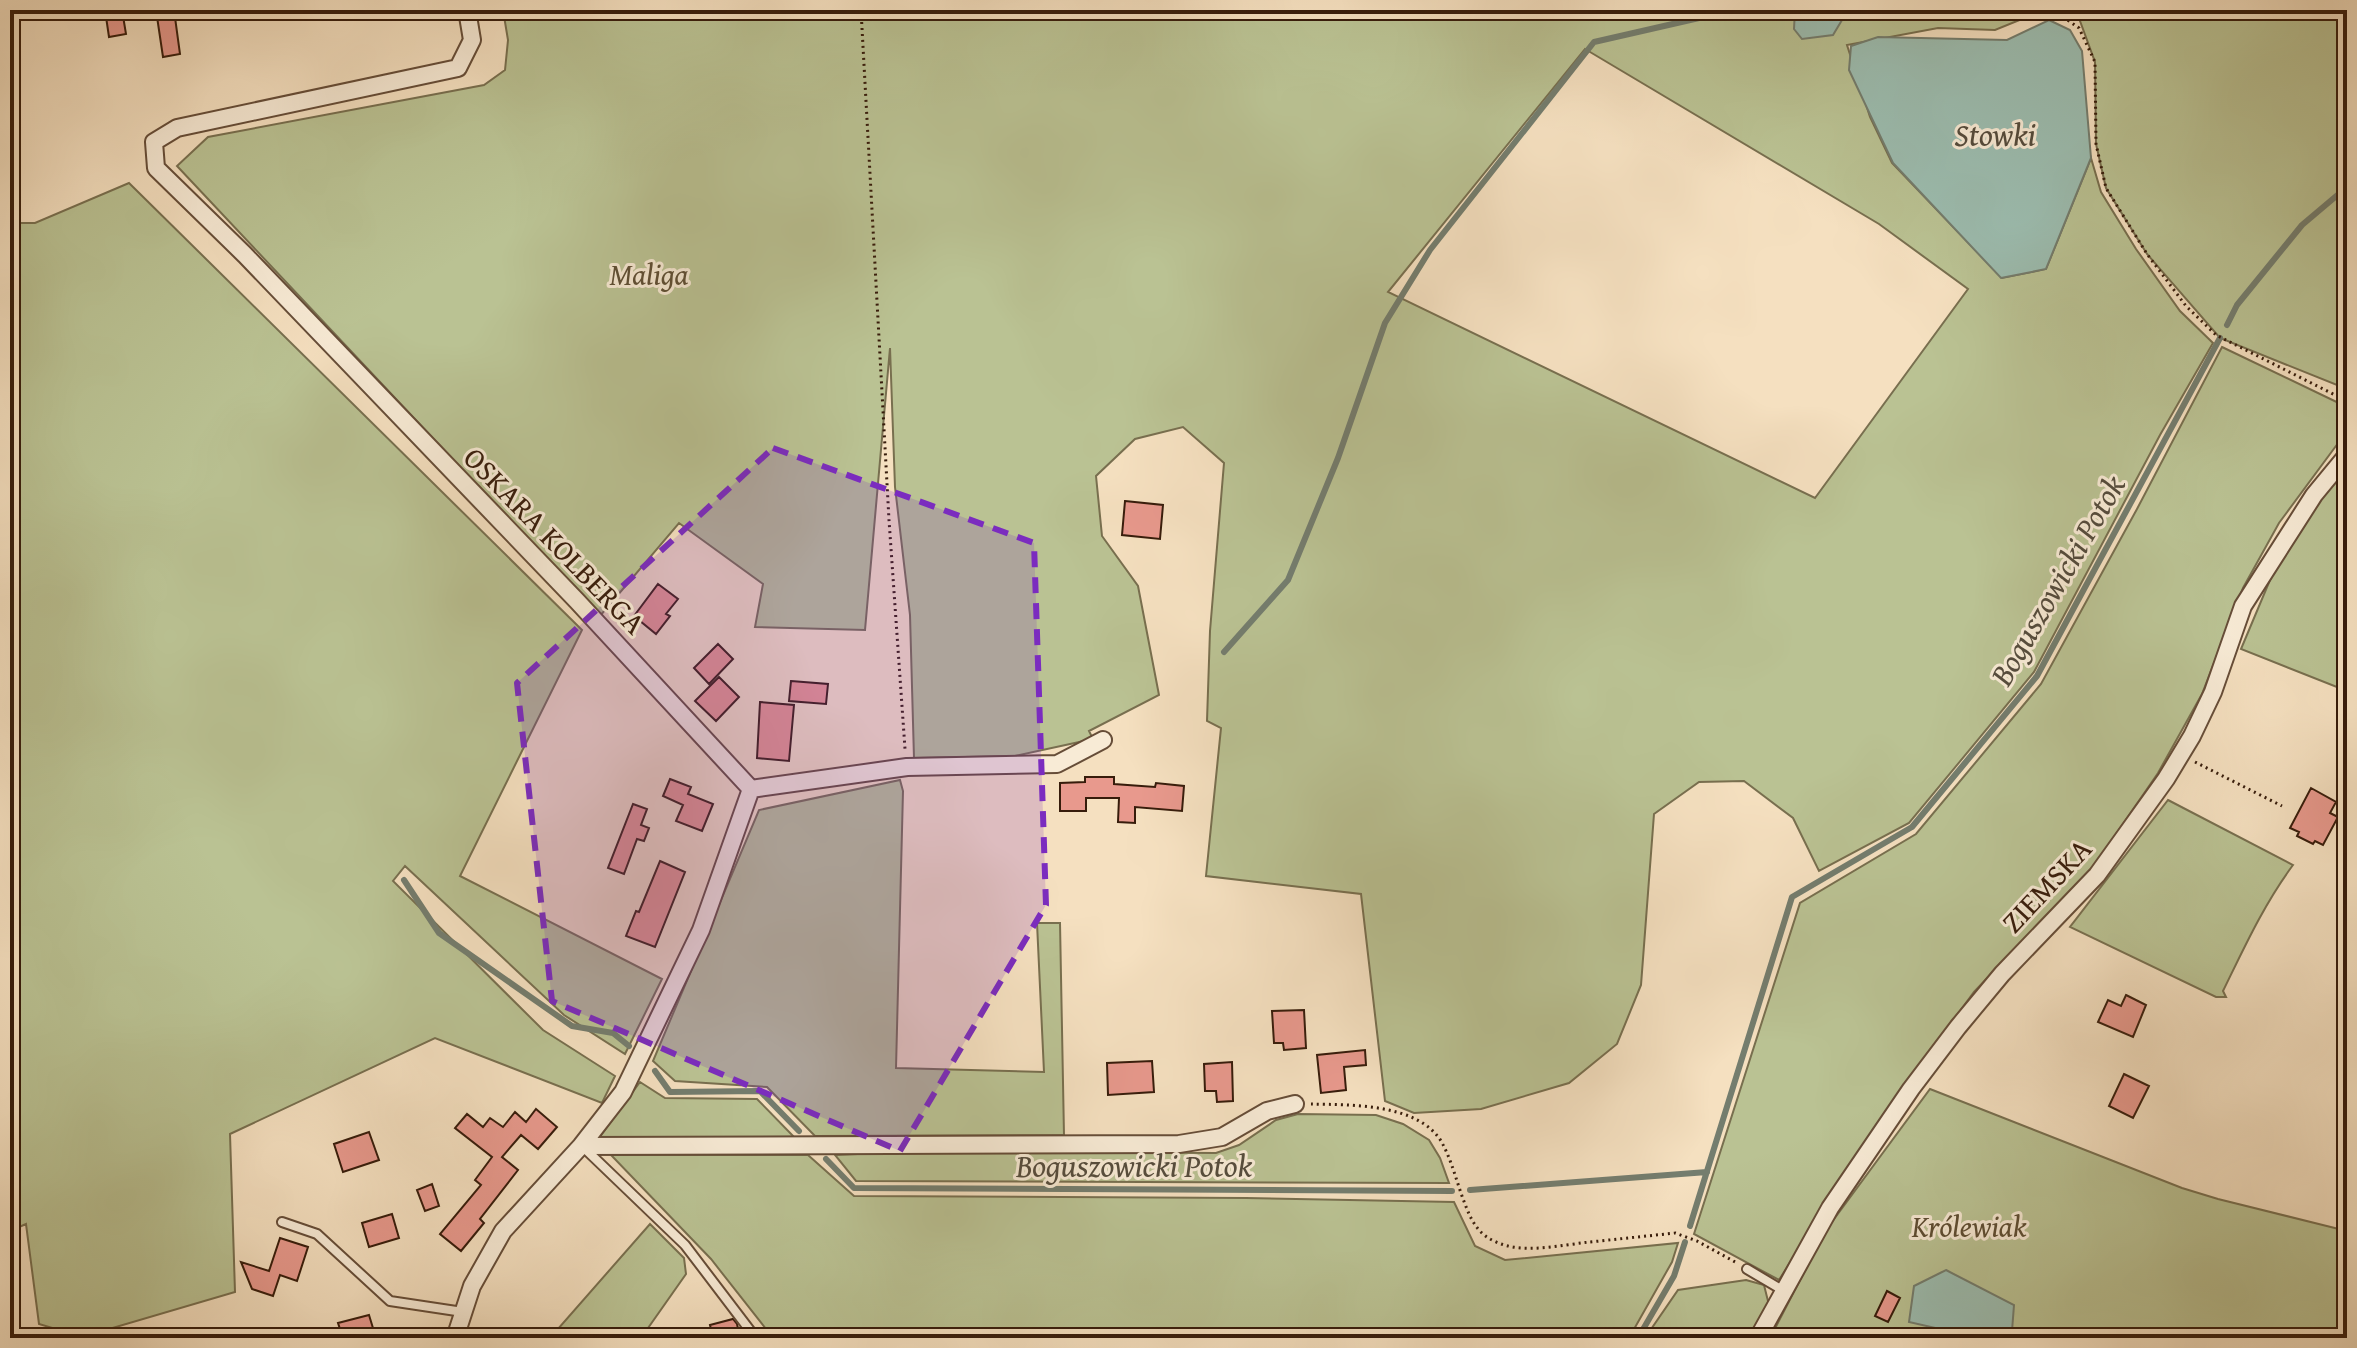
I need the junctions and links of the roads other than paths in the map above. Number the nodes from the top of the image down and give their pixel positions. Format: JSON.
{"nodes":[{"id":1,"x":467,"y":10,"type":"edge"},
{"id":2,"x":2347,"y":455,"type":"edge"},
{"id":3,"x":1103,"y":740,"type":"dead end"},
{"id":4,"x":751,"y":789,"type":"junction"},
{"id":5,"x":1295,"y":1104,"type":"road end"},
{"id":6,"x":581,"y":1146,"type":"junction"},
{"id":7,"x":282,"y":1222,"type":"dead end"},
{"id":8,"x":1747,"y":1269,"type":"road end"},
{"id":9,"x":1784,"y":1291,"type":"junction"},
{"id":10,"x":464,"y":1312,"type":"junction"},
{"id":11,"x":755,"y":1337,"type":"edge"},
{"id":12,"x":455,"y":1338,"type":"edge"},
{"id":13,"x":1758,"y":1338,"type":"edge"}],
"edges":[{"from":1,"to":4,"type":"street","name":"OSKARA KOLBERGA"},
{"from":2,"to":9,"type":"street","name":"ZIEMSKA"},
{"from":3,"to":4,"type":"street"},
{"from":4,"to":6,"type":"street"},
{"from":5,"to":6,"type":"street"},
{"from":6,"to":10,"type":"street"},
{"from":6,"to":11,"type":"lane"},
{"from":7,"to":10,"type":"lane"},
{"from":8,"to":9,"type":"lane"},
{"from":9,"to":13,"type":"street","name":"ZIEMSKA"},
{"from":10,"to":12,"type":"street"}]}
